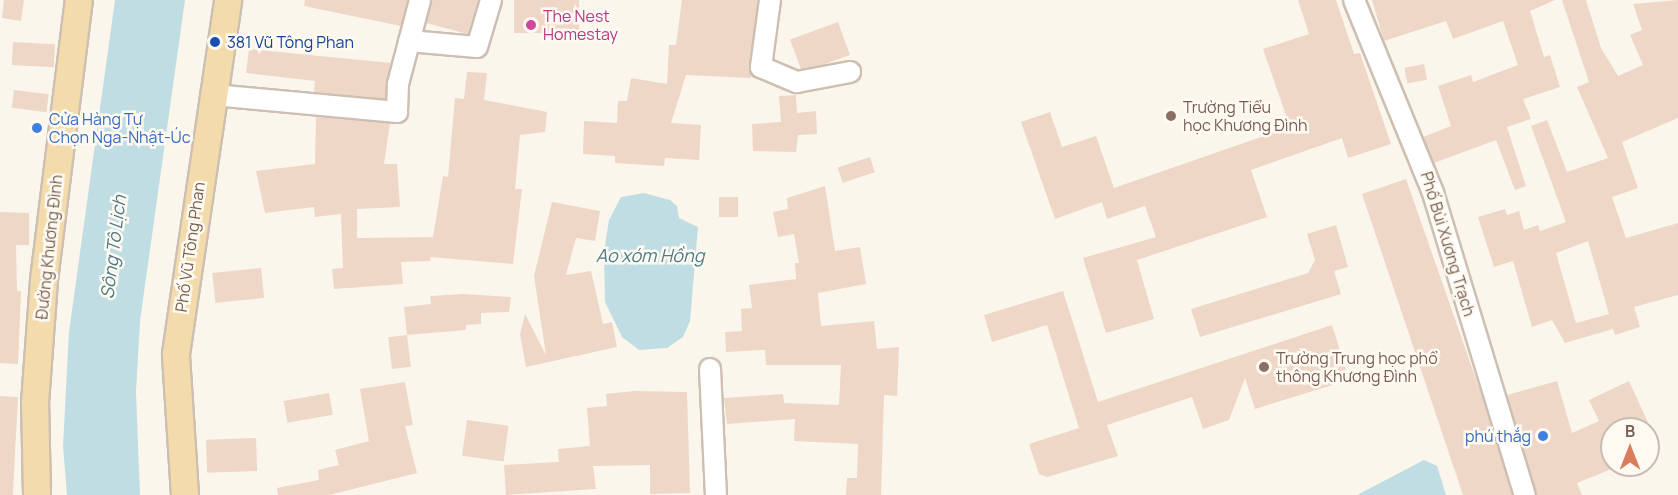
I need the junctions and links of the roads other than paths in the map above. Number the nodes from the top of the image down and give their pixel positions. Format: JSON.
{"nodes":[{"id":1,"x":79,"y":0,"type":"edge"},
{"id":2,"x":228,"y":0,"type":"edge"},
{"id":3,"x":420,"y":0,"type":"edge"},
{"id":4,"x":491,"y":0,"type":"edge"},
{"id":5,"x":770,"y":0,"type":"edge"},
{"id":6,"x":1354,"y":0,"type":"edge"},
{"id":7,"x":409,"y":40,"type":"junction"},
{"id":8,"x":850,"y":72,"type":"dead end"},
{"id":9,"x":214,"y":95,"type":"junction"},
{"id":10,"x":710,"y":369,"type":"dead end"},
{"id":11,"x":38,"y":495,"type":"edge"},
{"id":12,"x":184,"y":495,"type":"edge"},
{"id":13,"x":716,"y":495,"type":"edge"},
{"id":14,"x":1525,"y":495,"type":"edge"}],
"edges":[{"from":1,"to":11,"type":"main road","name":"Đường Khương Đình"},
{"from":2,"to":9,"type":"main road","name":"Phố Vũ Tông Phan"},
{"from":3,"to":7,"type":"street"},
{"from":4,"to":7,"type":"street"},
{"from":5,"to":8,"type":"street"},
{"from":6,"to":14,"type":"street","name":"Phố Bùi Xương Trạch"},
{"from":7,"to":9,"type":"street"},
{"from":9,"to":12,"type":"main road","name":"Phố Vũ Tông Phan"},
{"from":10,"to":13,"type":"street"}]}
